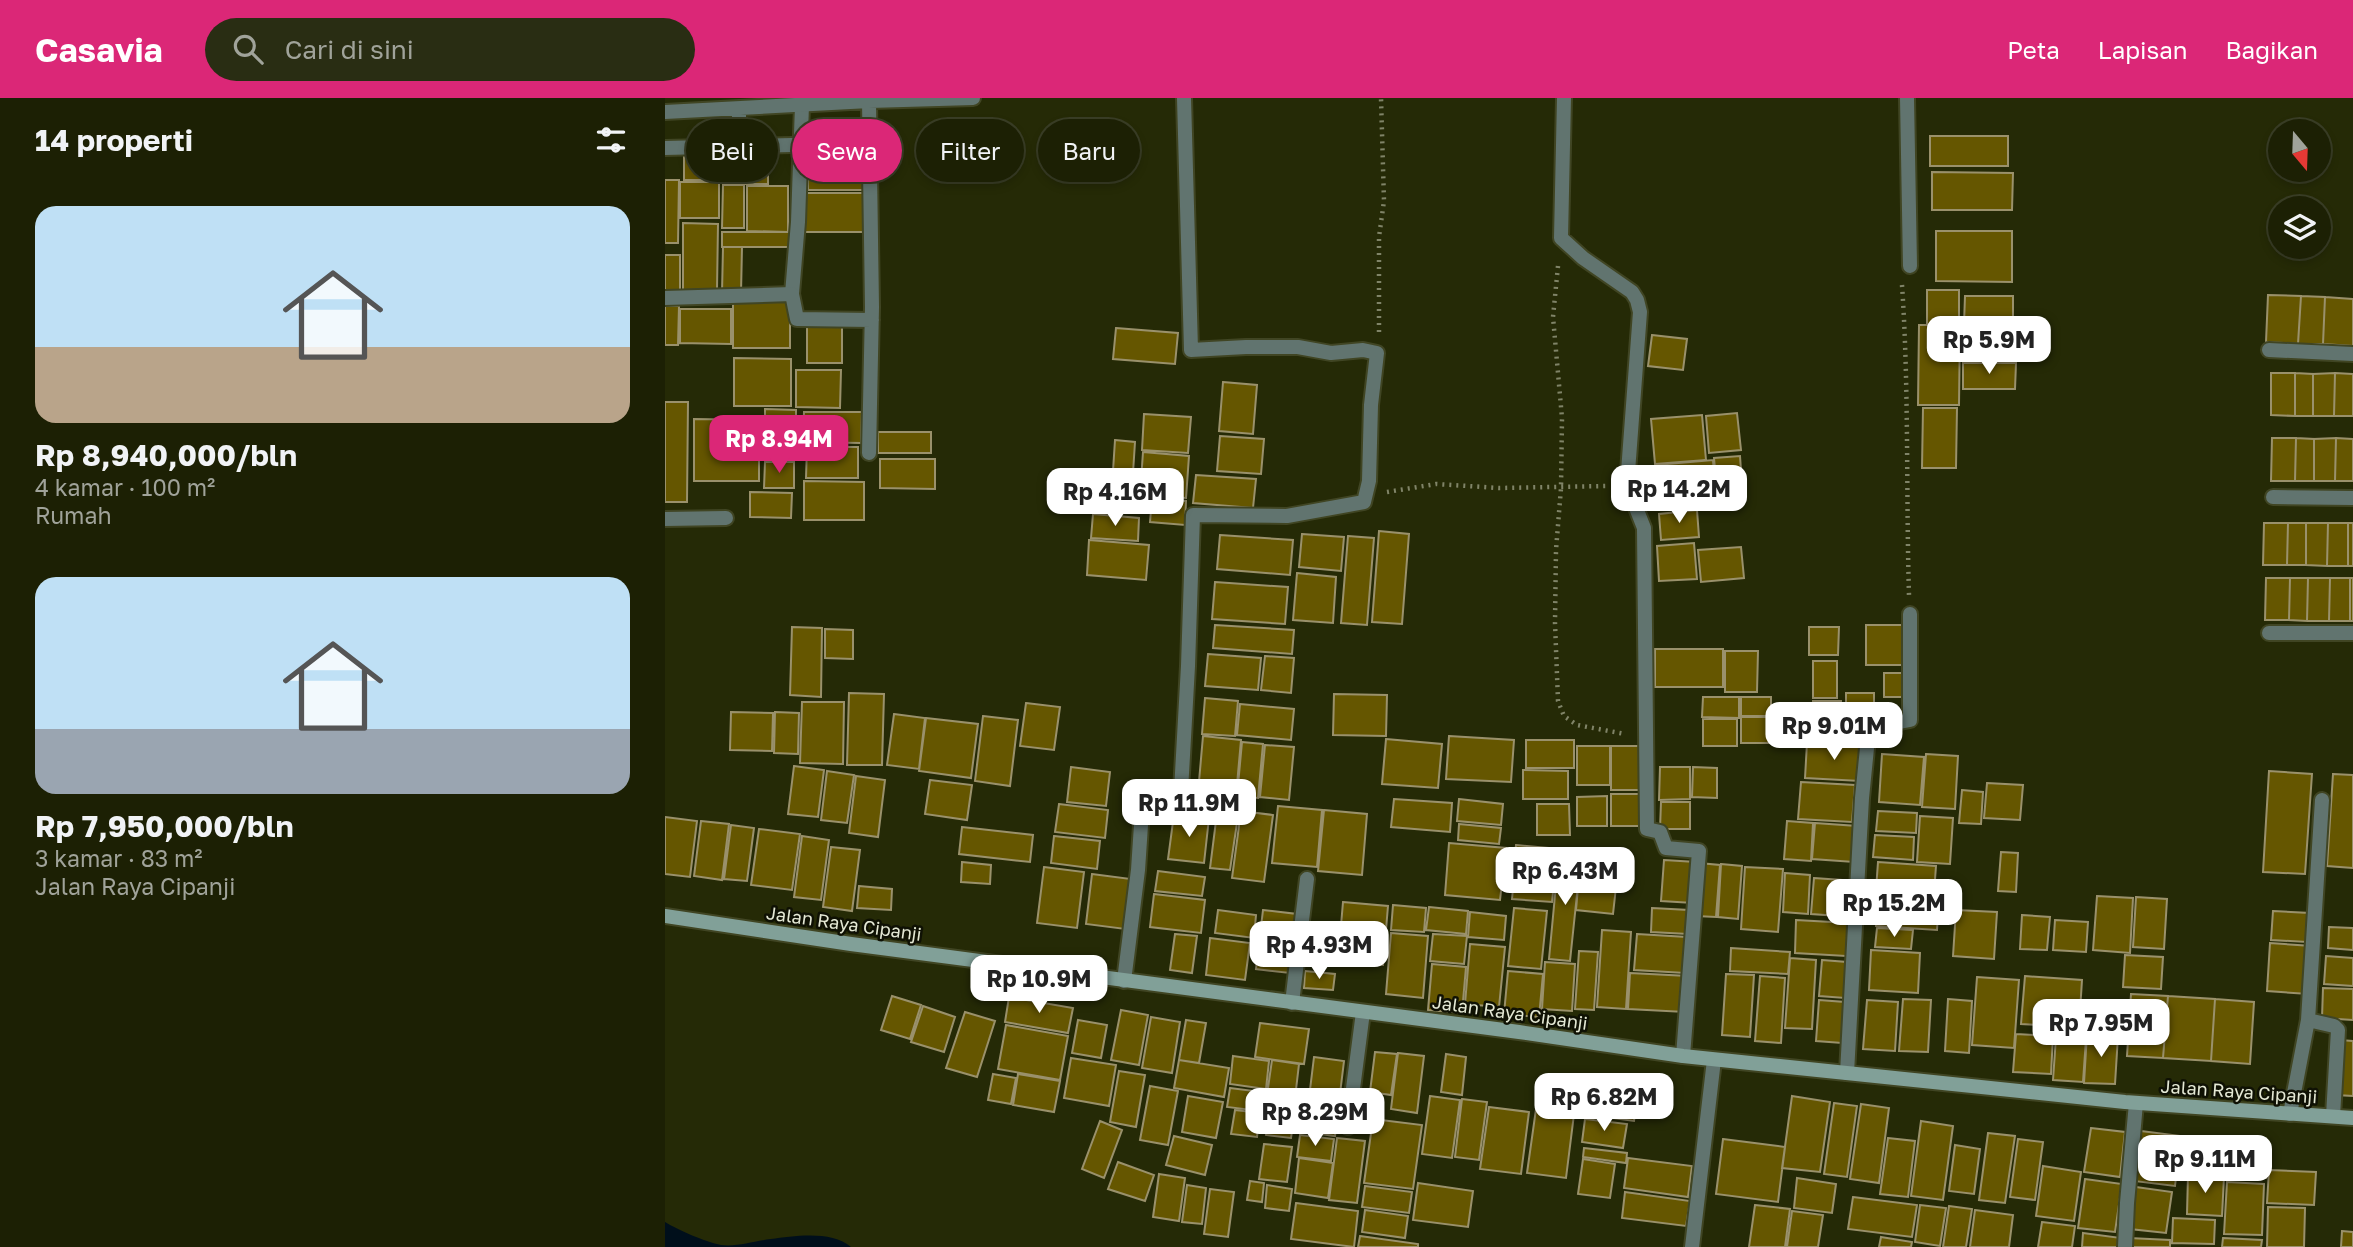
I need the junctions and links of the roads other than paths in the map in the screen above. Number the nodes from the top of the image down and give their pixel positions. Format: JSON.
{"nodes":[{"id":1,"x":973,"y":98,"type":"edge"},
{"id":2,"x":1184,"y":98,"type":"edge"},
{"id":3,"x":1563,"y":98,"type":"edge"},
{"id":4,"x":1907,"y":98,"type":"edge"},
{"id":5,"x":869,"y":101,"type":"junction"},
{"id":6,"x":802,"y":105,"type":"junction"},
{"id":7,"x":739,"y":109,"type":"junction"},
{"id":8,"x":665,"y":112,"type":"edge"},
{"id":9,"x":739,"y":119,"type":"edge"},
{"id":10,"x":802,"y":119,"type":"edge"},
{"id":11,"x":869,"y":119,"type":"edge"},
{"id":12,"x":686,"y":147,"type":"edge"},
{"id":13,"x":665,"y":148,"type":"edge"},
{"id":14,"x":799,"y":182,"type":"edge"},
{"id":15,"x":870,"y":182,"type":"edge"},
{"id":16,"x":1910,"y":266,"type":"road end"},
{"id":17,"x":792,"y":294,"type":"junction"},
{"id":18,"x":665,"y":298,"type":"edge"},
{"id":19,"x":872,"y":320,"type":"junction"},
{"id":20,"x":2269,"y":350,"type":"dead end"},
{"id":21,"x":2353,"y":355,"type":"edge"},
{"id":22,"x":869,"y":453,"type":"dead end"},
{"id":23,"x":2273,"y":497,"type":"dead end"},
{"id":24,"x":2353,"y":498,"type":"edge"},
{"id":25,"x":665,"y":519,"type":"edge"},
{"id":26,"x":726,"y":519,"type":"dead end"},
{"id":27,"x":1910,"y":614,"type":"dead end"},
{"id":28,"x":2269,"y":633,"type":"dead end"},
{"id":29,"x":2353,"y":633,"type":"edge"},
{"id":30,"x":2322,"y":800,"type":"dead end"},
{"id":31,"x":1307,"y":879,"type":"dead end"},
{"id":32,"x":665,"y":916,"type":"edge"},
{"id":33,"x":1124,"y":981,"type":"junction"},
{"id":34,"x":1292,"y":1003,"type":"junction"},
{"id":35,"x":1363,"y":1012,"type":"junction"},
{"id":36,"x":2308,"y":1020,"type":"junction"},
{"id":37,"x":1683,"y":1056,"type":"junction"},
{"id":38,"x":1714,"y":1059,"type":"junction"},
{"id":39,"x":1847,"y":1073,"type":"junction"},
{"id":40,"x":2136,"y":1103,"type":"junction"},
{"id":41,"x":2290,"y":1114,"type":"junction"},
{"id":42,"x":2333,"y":1116,"type":"junction"},
{"id":43,"x":2353,"y":1118,"type":"edge"},
{"id":44,"x":1348,"y":1127,"type":"dead end"},
{"id":45,"x":1692,"y":1247,"type":"edge"},
{"id":46,"x":2125,"y":1247,"type":"edge"}],
"edges":[{"from":1,"to":5,"type":"street"},
{"from":2,"to":33,"type":"street"},
{"from":3,"to":37,"type":"street"},
{"from":4,"to":16,"type":"street"},
{"from":5,"to":6,"type":"street"},
{"from":5,"to":11,"type":"street"},
{"from":6,"to":7,"type":"street"},
{"from":6,"to":10,"type":"street"},
{"from":7,"to":8,"type":"street"},
{"from":7,"to":9,"type":"street"},
{"from":12,"to":13,"type":"street"},
{"from":14,"to":17,"type":"street"},
{"from":15,"to":19,"type":"street"},
{"from":17,"to":18,"type":"street"},
{"from":17,"to":19,"type":"street"},
{"from":19,"to":22,"type":"street"},
{"from":20,"to":21,"type":"street"},
{"from":23,"to":24,"type":"street"},
{"from":25,"to":26,"type":"street"},
{"from":27,"to":39,"type":"street"},
{"from":28,"to":29,"type":"street"},
{"from":30,"to":36,"type":"street"},
{"from":31,"to":34,"type":"street"},
{"from":32,"to":33,"type":"main road","name":"Jalan Raya Cipanji"},
{"from":33,"to":34,"type":"main road","name":"Jalan Raya Cipanji"},
{"from":34,"to":35,"type":"main road","name":"Jalan Raya Cipanji"},
{"from":35,"to":37,"type":"main road","name":"Jalan Raya Cipanji"},
{"from":35,"to":44,"type":"street"},
{"from":36,"to":41,"type":"street"},
{"from":36,"to":42,"type":"street"},
{"from":37,"to":38,"type":"main road","name":"Jalan Raya Cipanji"},
{"from":38,"to":39,"type":"main road","name":"Jalan Raya Cipanji"},
{"from":38,"to":45,"type":"street"},
{"from":39,"to":40,"type":"main road","name":"Jalan Raya Cipanji"},
{"from":40,"to":41,"type":"main road","name":"Jalan Raya Cipanji"},
{"from":40,"to":46,"type":"street"},
{"from":41,"to":42,"type":"main road","name":"Jalan Raya Cipanji"},
{"from":42,"to":43,"type":"main road","name":"Jalan Raya Cipanji"}]}
